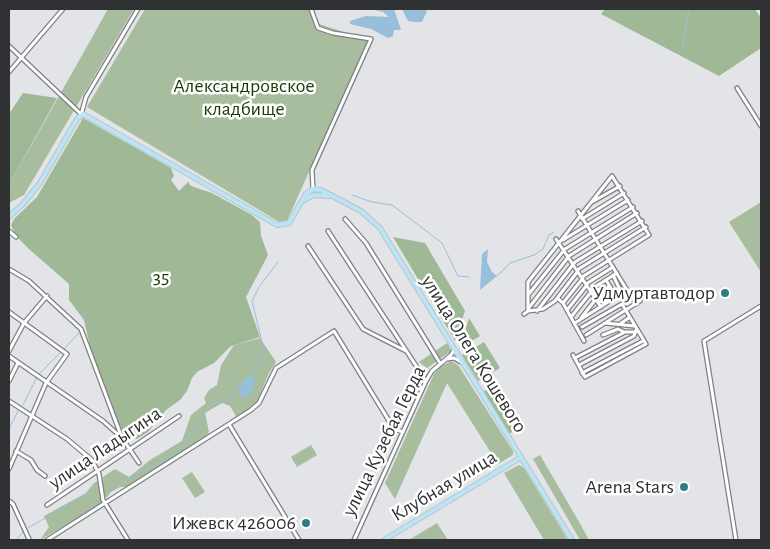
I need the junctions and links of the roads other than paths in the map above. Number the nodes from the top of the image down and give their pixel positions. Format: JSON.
{"nodes":[{"id":1,"x":64,"y":9,"type":"edge"},
{"id":2,"x":138,"y":9,"type":"edge"},
{"id":3,"x":311,"y":9,"type":"edge"},
{"id":4,"x":9,"y":46,"type":"edge"},
{"id":5,"x":21,"y":58,"type":"junction"},
{"id":6,"x":9,"y":72,"type":"edge"},
{"id":7,"x":737,"y":88,"type":"dead end"},
{"id":8,"x":81,"y":115,"type":"junction"},
{"id":9,"x":761,"y":126,"type":"edge"},
{"id":10,"x":620,"y":186,"type":"junction"},
{"id":11,"x":313,"y":189,"type":"junction"},
{"id":12,"x":624,"y":193,"type":"junction"},
{"id":13,"x":336,"y":198,"type":"junction"},
{"id":14,"x":628,"y":200,"type":"junction"},
{"id":15,"x":302,"y":203,"type":"junction"},
{"id":16,"x":590,"y":203,"type":"junction"},
{"id":17,"x":633,"y":207,"type":"junction"},
{"id":18,"x":578,"y":211,"type":"dead end"},
{"id":19,"x":637,"y":213,"type":"junction"},
{"id":20,"x":9,"y":216,"type":"edge"},
{"id":21,"x":582,"y":217,"type":"junction"},
{"id":22,"x":345,"y":219,"type":"dead end"},
{"id":23,"x":642,"y":221,"type":"junction"},
{"id":24,"x":587,"y":225,"type":"junction"},
{"id":25,"x":646,"y":228,"type":"junction"},
{"id":26,"x":9,"y":231,"type":"edge"},
{"id":27,"x":328,"y":231,"type":"dead end"},
{"id":28,"x":592,"y":232,"type":"junction"},
{"id":29,"x":16,"y":237,"type":"dead end"},
{"id":30,"x":556,"y":239,"type":"dead end"},
{"id":31,"x":596,"y":239,"type":"junction"},
{"id":32,"x":560,"y":242,"type":"junction"},
{"id":33,"x":308,"y":246,"type":"dead end"},
{"id":34,"x":600,"y":246,"type":"junction"},
{"id":35,"x":565,"y":249,"type":"junction"},
{"id":36,"x":604,"y":253,"type":"junction"},
{"id":37,"x":569,"y":256,"type":"junction"},
{"id":38,"x":609,"y":260,"type":"junction"},
{"id":39,"x":574,"y":264,"type":"junction"},
{"id":40,"x":613,"y":267,"type":"junction"},
{"id":41,"x":9,"y":269,"type":"edge"},
{"id":42,"x":578,"y":270,"type":"junction"},
{"id":43,"x":615,"y":274,"type":"junction"},
{"id":44,"x":582,"y":277,"type":"junction"},
{"id":45,"x":606,"y":280,"type":"junction"},
{"id":46,"x":587,"y":284,"type":"junction"},
{"id":47,"x":610,"y":286,"type":"junction"},
{"id":48,"x":591,"y":291,"type":"junction"},
{"id":49,"x":631,"y":294,"type":"dead end"},
{"id":50,"x":47,"y":296,"type":"junction"},
{"id":51,"x":528,"y":296,"type":"junction"},
{"id":52,"x":615,"y":296,"type":"junction"},
{"id":53,"x":557,"y":298,"type":"junction"},
{"id":54,"x":596,"y":299,"type":"junction"},
{"id":55,"x":563,"y":303,"type":"junction"},
{"id":56,"x":761,"y":306,"type":"edge"},
{"id":57,"x":601,"y":307,"type":"junction"},
{"id":58,"x":528,"y":310,"type":"junction"},
{"id":59,"x":567,"y":310,"type":"junction"},
{"id":60,"x":626,"y":310,"type":"junction"},
{"id":61,"x":537,"y":311,"type":"junction"},
{"id":62,"x":9,"y":312,"type":"edge"},
{"id":63,"x":524,"y":314,"type":"dead end"},
{"id":64,"x":571,"y":317,"type":"junction"},
{"id":65,"x":630,"y":318,"type":"junction"},
{"id":66,"x":579,"y":321,"type":"junction"},
{"id":67,"x":24,"y":323,"type":"junction"},
{"id":68,"x":575,"y":323,"type":"junction"},
{"id":69,"x":605,"y":323,"type":"junction"},
{"id":70,"x":620,"y":324,"type":"junction"},
{"id":71,"x":582,"y":327,"type":"dead end"},
{"id":72,"x":636,"y":329,"type":"junction"},
{"id":73,"x":625,"y":332,"type":"junction"},
{"id":74,"x":586,"y":335,"type":"dead end"},
{"id":75,"x":603,"y":335,"type":"dead end"},
{"id":76,"x":584,"y":341,"type":"dead end"},
{"id":77,"x":454,"y":350,"type":"junction"},
{"id":78,"x":9,"y":351,"type":"edge"},
{"id":79,"x":406,"y":351,"type":"junction"},
{"id":80,"x":9,"y":356,"type":"edge"},
{"id":81,"x":446,"y":359,"type":"junction"},
{"id":82,"x":461,"y":362,"type":"junction"},
{"id":83,"x":18,"y":363,"type":"junction"},
{"id":84,"x":440,"y":363,"type":"junction"},
{"id":85,"x":578,"y":365,"type":"junction"},
{"id":86,"x":9,"y":381,"type":"edge"},
{"id":87,"x":426,"y":381,"type":"junction"},
{"id":88,"x":46,"y":383,"type":"junction"},
{"id":89,"x":9,"y":400,"type":"edge"},
{"id":90,"x":31,"y":416,"type":"junction"},
{"id":91,"x":179,"y":416,"type":"dead end"},
{"id":92,"x":230,"y":426,"type":"junction"},
{"id":93,"x":403,"y":432,"type":"junction"},
{"id":94,"x":122,"y":438,"type":"junction"},
{"id":95,"x":129,"y":448,"type":"junction"},
{"id":96,"x":16,"y":451,"type":"junction"},
{"id":97,"x":520,"y":458,"type":"junction"},
{"id":98,"x":139,"y":463,"type":"dead end"},
{"id":99,"x":9,"y":468,"type":"edge"},
{"id":100,"x":98,"y":470,"type":"junction"},
{"id":101,"x":45,"y":476,"type":"dead end"},
{"id":102,"x":9,"y":500,"type":"edge"},
{"id":103,"x":106,"y":504,"type":"junction"},
{"id":104,"x":47,"y":505,"type":"dead end"},
{"id":105,"x":29,"y":539,"type":"dead end"},
{"id":106,"x":47,"y":540,"type":"edge"},
{"id":107,"x":128,"y":540,"type":"edge"},
{"id":108,"x":300,"y":540,"type":"edge"},
{"id":109,"x":354,"y":540,"type":"edge"},
{"id":110,"x":384,"y":540,"type":"edge"},
{"id":111,"x":572,"y":540,"type":"edge"},
{"id":112,"x":736,"y":540,"type":"edge"}],
"edges":[{"from":1,"to":5,"type":"street"},
{"from":2,"to":8,"type":"street"},
{"from":3,"to":11,"type":"street"},
{"from":4,"to":5,"type":"street"},
{"from":5,"to":6,"type":"street"},
{"from":5,"to":8,"type":"street"},
{"from":7,"to":9,"type":"street"},
{"from":8,"to":15,"type":"main road"},
{"from":8,"to":20,"type":"main road"},
{"from":10,"to":12,"type":"street"},
{"from":10,"to":16,"type":"street"},
{"from":10,"to":16,"type":"street"},
{"from":11,"to":13,"type":"main road","name":"улица Олега Кошевого"},
{"from":11,"to":15,"type":"main road"},
{"from":12,"to":14,"type":"street"},
{"from":12,"to":21,"type":"street"},
{"from":13,"to":15,"type":"main road","name":"улица Олега Кошевого"},
{"from":13,"to":77,"type":"main road","name":"улица Олега Кошевого"},
{"from":14,"to":17,"type":"street"},
{"from":14,"to":24,"type":"street"},
{"from":16,"to":21,"type":"street"},
{"from":17,"to":19,"type":"street"},
{"from":17,"to":28,"type":"street"},
{"from":18,"to":21,"type":"street"},
{"from":19,"to":23,"type":"street"},
{"from":19,"to":31,"type":"street"},
{"from":21,"to":24,"type":"street"},
{"from":21,"to":32,"type":"street"},
{"from":22,"to":84,"type":"street"},
{"from":23,"to":25,"type":"street"},
{"from":23,"to":34,"type":"street"},
{"from":24,"to":28,"type":"street"},
{"from":24,"to":32,"type":"street"},
{"from":25,"to":36,"type":"street"},
{"from":25,"to":38,"type":"street"},
{"from":26,"to":29,"type":"street"},
{"from":27,"to":79,"type":"street"},
{"from":28,"to":31,"type":"street"},
{"from":28,"to":35,"type":"street"},
{"from":30,"to":32,"type":"street"},
{"from":31,"to":34,"type":"street"},
{"from":31,"to":37,"type":"street"},
{"from":32,"to":35,"type":"street"},
{"from":32,"to":51,"type":"street"},
{"from":33,"to":79,"type":"street"},
{"from":34,"to":36,"type":"street"},
{"from":34,"to":39,"type":"street"},
{"from":35,"to":37,"type":"street"},
{"from":35,"to":51,"type":"street"},
{"from":36,"to":38,"type":"street"},
{"from":36,"to":42,"type":"street"},
{"from":37,"to":39,"type":"street"},
{"from":37,"to":58,"type":"street"},
{"from":38,"to":40,"type":"street"},
{"from":38,"to":44,"type":"street"},
{"from":39,"to":42,"type":"street"},
{"from":39,"to":61,"type":"street"},
{"from":40,"to":43,"type":"street"},
{"from":40,"to":46,"type":"street"},
{"from":41,"to":50,"type":"street"},
{"from":42,"to":44,"type":"street"},
{"from":42,"to":53,"type":"street"},
{"from":43,"to":45,"type":"street"},
{"from":43,"to":52,"type":"street"},
{"from":44,"to":46,"type":"street"},
{"from":44,"to":55,"type":"street"},
{"from":45,"to":47,"type":"street"},
{"from":45,"to":48,"type":"street"},
{"from":46,"to":48,"type":"street"},
{"from":46,"to":59,"type":"street"},
{"from":47,"to":52,"type":"street"},
{"from":47,"to":54,"type":"street"},
{"from":48,"to":54,"type":"street"},
{"from":48,"to":64,"type":"street"},
{"from":49,"to":60,"type":"street"},
{"from":50,"to":67,"type":"street"},
{"from":50,"to":94,"type":"street"},
{"from":51,"to":58,"type":"street"},
{"from":52,"to":54,"type":"street"},
{"from":52,"to":57,"type":"street"},
{"from":53,"to":55,"type":"street"},
{"from":53,"to":61,"type":"street"},
{"from":54,"to":57,"type":"street"},
{"from":54,"to":66,"type":"street"},
{"from":55,"to":59,"type":"street"},
{"from":56,"to":112,"type":"street"},
{"from":57,"to":66,"type":"street"},
{"from":58,"to":61,"type":"street"},
{"from":58,"to":63,"type":"street"},
{"from":59,"to":64,"type":"street"},
{"from":60,"to":65,"type":"street"},
{"from":60,"to":69,"type":"street"},
{"from":60,"to":71,"type":"street"},
{"from":62,"to":67,"type":"street"},
{"from":64,"to":68,"type":"street"},
{"from":65,"to":70,"type":"street"},
{"from":65,"to":72,"type":"street"},
{"from":66,"to":68,"type":"street"},
{"from":67,"to":78,"type":"street"},
{"from":67,"to":88,"type":"street"},
{"from":68,"to":76,"type":"street"},
{"from":69,"to":70,"type":"street"},
{"from":69,"to":74,"type":"street"},
{"from":70,"to":72,"type":"street"},
{"from":72,"to":73,"type":"street"},
{"from":72,"to":85,"type":"street"},
{"from":72,"to":85,"type":"street"},
{"from":73,"to":75,"type":"street"},
{"from":73,"to":85,"type":"street"},
{"from":77,"to":81,"type":"street","name":"улица Кузебая Герда"},
{"from":77,"to":82,"type":"main road","name":"улица Олега Кошевого"},
{"from":79,"to":87,"type":"street"},
{"from":80,"to":83,"type":"street"},
{"from":81,"to":82,"type":"street"},
{"from":81,"to":84,"type":"street","name":"улица Кузебая Герда"},
{"from":82,"to":97,"type":"main road","name":"улица Олега Кошевого"},
{"from":83,"to":86,"type":"street"},
{"from":83,"to":88,"type":"street"},
{"from":84,"to":87,"type":"street","name":"улица Кузебая Герда"},
{"from":87,"to":93,"type":"street","name":"улица Кузебая Герда"},
{"from":88,"to":90,"type":"street"},
{"from":88,"to":94,"type":"street"},
{"from":89,"to":90,"type":"street"},
{"from":90,"to":96,"type":"street"},
{"from":90,"to":100,"type":"street"},
{"from":91,"to":95,"type":"street","name":"улица Ладыгина"},
{"from":92,"to":93,"type":"street"},
{"from":92,"to":103,"type":"street"},
{"from":92,"to":108,"type":"street"},
{"from":93,"to":109,"type":"street","name":"улица Кузебая Герда"},
{"from":94,"to":95,"type":"street"},
{"from":95,"to":98,"type":"street"},
{"from":95,"to":100,"type":"street","name":"улица Ладыгина"},
{"from":96,"to":99,"type":"street"},
{"from":96,"to":101,"type":"street"},
{"from":97,"to":110,"type":"main road","name":"Клубная улица"},
{"from":97,"to":111,"type":"main road","name":"улица Олега Кошевого"},
{"from":100,"to":103,"type":"street"},
{"from":100,"to":104,"type":"street","name":"улица Ладыгина"},
{"from":102,"to":105,"type":"street"},
{"from":103,"to":106,"type":"street"},
{"from":103,"to":107,"type":"street"}]}
